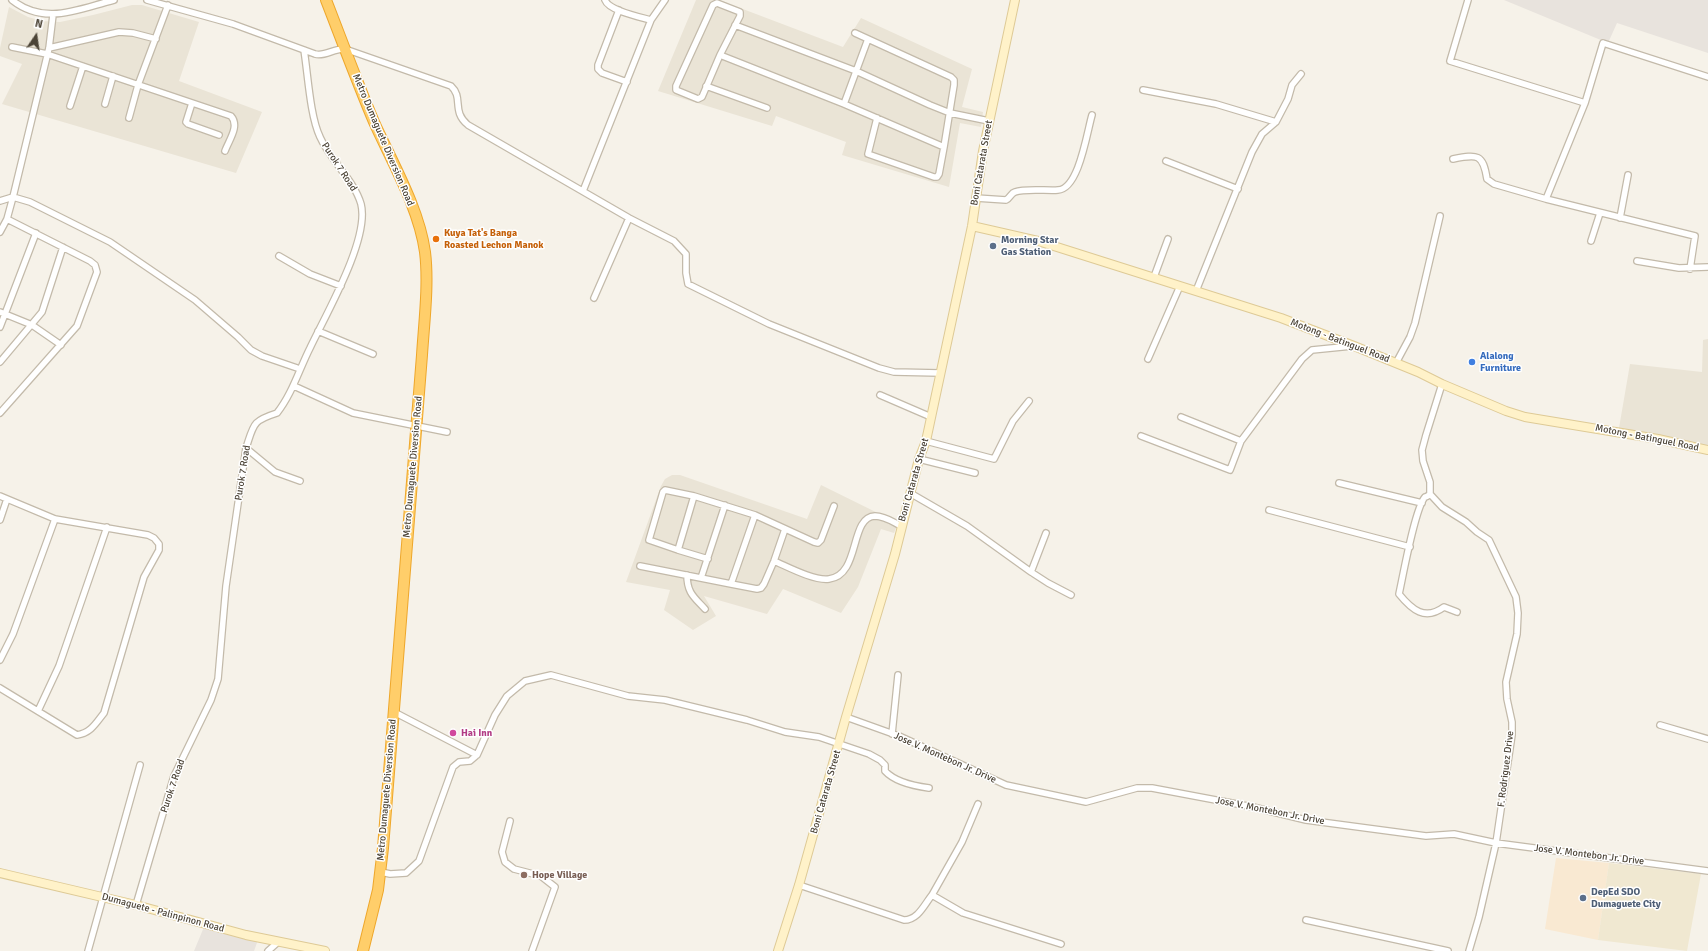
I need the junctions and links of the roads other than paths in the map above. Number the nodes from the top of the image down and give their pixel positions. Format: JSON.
{"nodes":[{"id":1,"x":12,"y":0,"type":"edge"},
{"id":2,"x":114,"y":0,"type":"edge"},
{"id":3,"x":147,"y":0,"type":"edge"},
{"id":4,"x":326,"y":0,"type":"edge"},
{"id":5,"x":605,"y":0,"type":"edge"},
{"id":6,"x":665,"y":0,"type":"edge"},
{"id":7,"x":1014,"y":0,"type":"edge"},
{"id":8,"x":1468,"y":0,"type":"edge"},
{"id":9,"x":168,"y":5,"type":"junction"},
{"id":10,"x":619,"y":10,"type":"junction"},
{"id":11,"x":53,"y":15,"type":"junction"},
{"id":12,"x":651,"y":20,"type":"junction"},
{"id":13,"x":735,"y":25,"type":"junction"},
{"id":14,"x":855,"y":33,"type":"dead end"},
{"id":15,"x":156,"y":39,"type":"junction"},
{"id":16,"x":868,"y":39,"type":"junction"},
{"id":17,"x":12,"y":46,"type":"dead end"},
{"id":18,"x":49,"y":48,"type":"junction"},
{"id":19,"x":345,"y":49,"type":"junction"},
{"id":20,"x":304,"y":50,"type":"junction"},
{"id":21,"x":47,"y":54,"type":"junction"},
{"id":22,"x":720,"y":55,"type":"junction"},
{"id":23,"x":83,"y":66,"type":"junction"},
{"id":24,"x":856,"y":71,"type":"junction"},
{"id":25,"x":1301,"y":74,"type":"dead end"},
{"id":26,"x":113,"y":76,"type":"junction"},
{"id":27,"x":1708,"y":77,"type":"edge"},
{"id":28,"x":627,"y":82,"type":"junction"},
{"id":29,"x":138,"y":84,"type":"junction"},
{"id":30,"x":706,"y":86,"type":"junction"},
{"id":31,"x":1143,"y":90,"type":"dead end"},
{"id":32,"x":192,"y":103,"type":"junction"},
{"id":33,"x":1585,"y":103,"type":"junction"},
{"id":34,"x":105,"y":104,"type":"dead end"},
{"id":35,"x":844,"y":104,"type":"junction"},
{"id":36,"x":70,"y":106,"type":"dead end"},
{"id":37,"x":767,"y":108,"type":"dead end"},
{"id":38,"x":950,"y":112,"type":"junction"},
{"id":39,"x":1092,"y":115,"type":"dead end"},
{"id":40,"x":129,"y":118,"type":"dead end"},
{"id":41,"x":877,"y":118,"type":"junction"},
{"id":42,"x":989,"y":121,"type":"junction"},
{"id":43,"x":1276,"y":122,"type":"junction"},
{"id":44,"x":219,"y":135,"type":"dead end"},
{"id":45,"x":944,"y":147,"type":"junction"},
{"id":46,"x":225,"y":151,"type":"dead end"},
{"id":47,"x":1453,"y":159,"type":"dead end"},
{"id":48,"x":1166,"y":160,"type":"dead end"},
{"id":49,"x":1628,"y":175,"type":"dead end"},
{"id":50,"x":1238,"y":188,"type":"junction"},
{"id":51,"x":583,"y":191,"type":"junction"},
{"id":52,"x":13,"y":197,"type":"junction"},
{"id":53,"x":976,"y":198,"type":"junction"},
{"id":54,"x":1546,"y":199,"type":"junction"},
{"id":55,"x":0,"y":201,"type":"edge"},
{"id":56,"x":1600,"y":213,"type":"junction"},
{"id":57,"x":1440,"y":216,"type":"dead end"},
{"id":58,"x":629,"y":218,"type":"junction"},
{"id":59,"x":1620,"y":218,"type":"junction"},
{"id":60,"x":8,"y":219,"type":"junction"},
{"id":61,"x":972,"y":226,"type":"junction"},
{"id":62,"x":0,"y":232,"type":"edge"},
{"id":63,"x":36,"y":233,"type":"junction"},
{"id":64,"x":1168,"y":239,"type":"dead end"},
{"id":65,"x":1591,"y":241,"type":"dead end"},
{"id":66,"x":63,"y":246,"type":"junction"},
{"id":67,"x":279,"y":256,"type":"dead end"},
{"id":68,"x":1637,"y":261,"type":"dead end"},
{"id":69,"x":1708,"y":267,"type":"edge"},
{"id":70,"x":1690,"y":269,"type":"junction"},
{"id":71,"x":1154,"y":277,"type":"junction"},
{"id":72,"x":341,"y":286,"type":"junction"},
{"id":73,"x":1180,"y":286,"type":"junction"},
{"id":74,"x":1196,"y":291,"type":"junction"},
{"id":75,"x":594,"y":298,"type":"dead end"},
{"id":76,"x":2,"y":313,"type":"edge"},
{"id":77,"x":32,"y":324,"type":"junction"},
{"id":78,"x":0,"y":327,"type":"edge"},
{"id":79,"x":318,"y":331,"type":"junction"},
{"id":80,"x":61,"y":345,"type":"junction"},
{"id":81,"x":1354,"y":346,"type":"junction"},
{"id":82,"x":373,"y":354,"type":"dead end"},
{"id":83,"x":1148,"y":359,"type":"dead end"},
{"id":84,"x":0,"y":362,"type":"edge"},
{"id":85,"x":1396,"y":363,"type":"junction"},
{"id":86,"x":300,"y":369,"type":"junction"},
{"id":87,"x":940,"y":373,"type":"junction"},
{"id":88,"x":1442,"y":384,"type":"junction"},
{"id":89,"x":294,"y":386,"type":"junction"},
{"id":90,"x":880,"y":395,"type":"dead end"},
{"id":91,"x":1029,"y":401,"type":"dead end"},
{"id":92,"x":0,"y":413,"type":"edge"},
{"id":93,"x":931,"y":417,"type":"junction"},
{"id":94,"x":1181,"y":417,"type":"dead end"},
{"id":95,"x":416,"y":425,"type":"junction"},
{"id":96,"x":447,"y":432,"type":"dead end"},
{"id":97,"x":1141,"y":436,"type":"dead end"},
{"id":98,"x":926,"y":441,"type":"junction"},
{"id":99,"x":1241,"y":441,"type":"junction"},
{"id":100,"x":246,"y":448,"type":"junction"},
{"id":101,"x":1708,"y":450,"type":"edge"},
{"id":102,"x":919,"y":459,"type":"junction"},
{"id":103,"x":975,"y":473,"type":"dead end"},
{"id":104,"x":300,"y":481,"type":"dead end"},
{"id":105,"x":1339,"y":483,"type":"dead end"},
{"id":106,"x":910,"y":493,"type":"junction"},
{"id":107,"x":1430,"y":494,"type":"junction"},
{"id":108,"x":0,"y":496,"type":"edge"},
{"id":109,"x":694,"y":496,"type":"junction"},
{"id":110,"x":7,"y":499,"type":"junction"},
{"id":111,"x":1422,"y":503,"type":"junction"},
{"id":112,"x":725,"y":505,"type":"junction"},
{"id":113,"x":834,"y":506,"type":"dead end"},
{"id":114,"x":1269,"y":510,"type":"dead end"},
{"id":115,"x":754,"y":516,"type":"junction"},
{"id":116,"x":55,"y":519,"type":"junction"},
{"id":117,"x":0,"y":520,"type":"edge"},
{"id":118,"x":901,"y":526,"type":"junction"},
{"id":119,"x":107,"y":527,"type":"junction"},
{"id":120,"x":785,"y":529,"type":"junction"},
{"id":121,"x":1046,"y":533,"type":"dead end"},
{"id":122,"x":1410,"y":547,"type":"junction"},
{"id":123,"x":678,"y":550,"type":"junction"},
{"id":124,"x":708,"y":559,"type":"junction"},
{"id":125,"x":774,"y":561,"type":"junction"},
{"id":126,"x":640,"y":566,"type":"dead end"},
{"id":127,"x":1031,"y":572,"type":"junction"},
{"id":128,"x":687,"y":575,"type":"junction"},
{"id":129,"x":701,"y":578,"type":"junction"},
{"id":130,"x":731,"y":584,"type":"junction"},
{"id":131,"x":1071,"y":595,"type":"dead end"},
{"id":132,"x":705,"y":609,"type":"dead end"},
{"id":133,"x":1457,"y":612,"type":"dead end"},
{"id":134,"x":0,"y":660,"type":"edge"},
{"id":135,"x":898,"y":675,"type":"dead end"},
{"id":136,"x":0,"y":688,"type":"edge"},
{"id":137,"x":38,"y":711,"type":"junction"},
{"id":138,"x":394,"y":712,"type":"junction"},
{"id":139,"x":846,"y":717,"type":"junction"},
{"id":140,"x":1660,"y":725,"type":"dead end"},
{"id":141,"x":892,"y":734,"type":"junction"},
{"id":142,"x":1708,"y":739,"type":"edge"},
{"id":143,"x":839,"y":745,"type":"junction"},
{"id":144,"x":477,"y":755,"type":"junction"},
{"id":145,"x":140,"y":765,"type":"dead end"},
{"id":146,"x":929,"y":788,"type":"dead end"},
{"id":147,"x":978,"y":804,"type":"dead end"},
{"id":148,"x":510,"y":821,"type":"dead end"},
{"id":149,"x":1496,"y":843,"type":"junction"},
{"id":150,"x":1708,"y":871,"type":"edge"},
{"id":151,"x":381,"y":872,"type":"junction"},
{"id":152,"x":0,"y":874,"type":"edge"},
{"id":153,"x":799,"y":885,"type":"junction"},
{"id":154,"x":932,"y":895,"type":"junction"},
{"id":155,"x":103,"y":897,"type":"junction"},
{"id":156,"x":136,"y":905,"type":"junction"},
{"id":157,"x":1306,"y":920,"type":"dead end"},
{"id":158,"x":278,"y":942,"type":"junction"},
{"id":159,"x":1061,"y":944,"type":"dead end"},
{"id":160,"x":780,"y":950,"type":"edge"},
{"id":161,"x":88,"y":951,"type":"edge"},
{"id":162,"x":268,"y":951,"type":"edge"},
{"id":163,"x":325,"y":951,"type":"edge"},
{"id":164,"x":363,"y":951,"type":"edge"},
{"id":165,"x":532,"y":951,"type":"edge"},
{"id":166,"x":1448,"y":951,"type":"edge"},
{"id":167,"x":1469,"y":951,"type":"edge"}],
"edges":[{"from":1,"to":11,"type":"street"},
{"from":2,"to":11,"type":"street"},
{"from":3,"to":9,"type":"street"},
{"from":4,"to":19,"type":"highway","name":"Metro Dumaguete Diversion Road"},
{"from":5,"to":10,"type":"street"},
{"from":6,"to":12,"type":"street"},
{"from":7,"to":42,"type":"street","name":"Boni Catarata Street"},
{"from":8,"to":33,"type":"street"},
{"from":9,"to":15,"type":"street"},
{"from":9,"to":20,"type":"street"},
{"from":10,"to":12,"type":"street"},
{"from":10,"to":28,"type":"street"},
{"from":11,"to":18,"type":"street"},
{"from":12,"to":28,"type":"street"},
{"from":13,"to":22,"type":"street"},
{"from":13,"to":24,"type":"street"},
{"from":13,"to":30,"type":"street"},
{"from":14,"to":16,"type":"street"},
{"from":15,"to":18,"type":"street"},
{"from":15,"to":29,"type":"street"},
{"from":16,"to":24,"type":"street"},
{"from":16,"to":38,"type":"street"},
{"from":17,"to":21,"type":"street"},
{"from":18,"to":21,"type":"street"},
{"from":19,"to":20,"type":"street"},
{"from":19,"to":51,"type":"street"},
{"from":19,"to":95,"type":"highway","name":"Metro Dumaguete Diversion Road"},
{"from":20,"to":72,"type":"street","name":"Purok 7 Road"},
{"from":21,"to":23,"type":"street"},
{"from":21,"to":52,"type":"street"},
{"from":22,"to":30,"type":"street"},
{"from":22,"to":35,"type":"street"},
{"from":23,"to":26,"type":"street"},
{"from":23,"to":36,"type":"street"},
{"from":24,"to":35,"type":"street"},
{"from":24,"to":38,"type":"street"},
{"from":25,"to":43,"type":"street"},
{"from":26,"to":29,"type":"street"},
{"from":26,"to":34,"type":"street"},
{"from":27,"to":33,"type":"street"},
{"from":28,"to":51,"type":"street"},
{"from":29,"to":32,"type":"street"},
{"from":29,"to":40,"type":"street"},
{"from":30,"to":37,"type":"street"},
{"from":31,"to":43,"type":"street"},
{"from":32,"to":44,"type":"street"},
{"from":32,"to":46,"type":"street"},
{"from":33,"to":54,"type":"street"},
{"from":35,"to":41,"type":"street"},
{"from":38,"to":42,"type":"street"},
{"from":38,"to":45,"type":"street"},
{"from":39,"to":53,"type":"street"},
{"from":41,"to":45,"type":"street"},
{"from":41,"to":45,"type":"street"},
{"from":42,"to":53,"type":"street","name":"Boni Catarata Street"},
{"from":43,"to":50,"type":"street"},
{"from":47,"to":54,"type":"street"},
{"from":48,"to":50,"type":"street"},
{"from":49,"to":59,"type":"street"},
{"from":50,"to":74,"type":"street"},
{"from":51,"to":58,"type":"street"},
{"from":52,"to":55,"type":"street"},
{"from":52,"to":60,"type":"street"},
{"from":52,"to":86,"type":"street"},
{"from":53,"to":61,"type":"street","name":"Boni Catarata Street"},
{"from":54,"to":56,"type":"street"},
{"from":56,"to":59,"type":"street"},
{"from":56,"to":65,"type":"street"},
{"from":57,"to":85,"type":"street"},
{"from":58,"to":75,"type":"street"},
{"from":58,"to":87,"type":"street"},
{"from":59,"to":70,"type":"street"},
{"from":60,"to":62,"type":"street"},
{"from":60,"to":63,"type":"street"},
{"from":61,"to":71,"type":"street","name":"Motong - Batinguel Road"},
{"from":61,"to":87,"type":"street","name":"Boni Catarata Street"},
{"from":63,"to":66,"type":"street"},
{"from":63,"to":76,"type":"street"},
{"from":64,"to":71,"type":"street"},
{"from":66,"to":77,"type":"street"},
{"from":66,"to":80,"type":"street"},
{"from":67,"to":72,"type":"street"},
{"from":68,"to":70,"type":"street"},
{"from":69,"to":70,"type":"street"},
{"from":71,"to":73,"type":"street","name":"Motong - Batinguel Road"},
{"from":72,"to":79,"type":"street","name":"Purok 7 Road"},
{"from":73,"to":74,"type":"street","name":"Motong - Batinguel Road"},
{"from":73,"to":83,"type":"street"},
{"from":74,"to":81,"type":"street","name":"Motong - Batinguel Road"},
{"from":76,"to":77,"type":"street"},
{"from":76,"to":78,"type":"street"},
{"from":77,"to":80,"type":"street"},
{"from":77,"to":84,"type":"street"},
{"from":79,"to":82,"type":"street"},
{"from":79,"to":86,"type":"street","name":"Purok 7 Road"},
{"from":80,"to":92,"type":"street"},
{"from":81,"to":85,"type":"street","name":"Motong - Batinguel Road"},
{"from":81,"to":99,"type":"street"},
{"from":85,"to":88,"type":"street","name":"Motong - Batinguel Road"},
{"from":86,"to":89,"type":"street","name":"Purok 7 Road"},
{"from":87,"to":93,"type":"street","name":"Boni Catarata Street"},
{"from":88,"to":101,"type":"street","name":"Motong - Batinguel Road"},
{"from":88,"to":107,"type":"street"},
{"from":89,"to":95,"type":"street"},
{"from":89,"to":100,"type":"street","name":"Purok 7 Road"},
{"from":90,"to":93,"type":"street"},
{"from":91,"to":98,"type":"street"},
{"from":93,"to":98,"type":"street","name":"Boni Catarata Street"},
{"from":94,"to":99,"type":"street"},
{"from":95,"to":96,"type":"street"},
{"from":95,"to":138,"type":"highway","name":"Metro Dumaguete Diversion Road"},
{"from":97,"to":99,"type":"street"},
{"from":98,"to":102,"type":"street","name":"Boni Catarata Street"},
{"from":100,"to":104,"type":"street"},
{"from":100,"to":156,"type":"street","name":"Purok 7 Road"},
{"from":102,"to":103,"type":"street"},
{"from":102,"to":106,"type":"street","name":"Boni Catarata Street"},
{"from":105,"to":111,"type":"street"},
{"from":106,"to":118,"type":"street","name":"Boni Catarata Street"},
{"from":106,"to":127,"type":"street"},
{"from":107,"to":111,"type":"street"},
{"from":107,"to":149,"type":"street","name":"F. Rodriguez Drive"},
{"from":108,"to":110,"type":"street"},
{"from":109,"to":112,"type":"street"},
{"from":109,"to":123,"type":"street"},
{"from":109,"to":123,"type":"street"},
{"from":110,"to":116,"type":"street"},
{"from":110,"to":117,"type":"street"},
{"from":111,"to":122,"type":"street"},
{"from":112,"to":115,"type":"street"},
{"from":112,"to":124,"type":"street"},
{"from":113,"to":120,"type":"street"},
{"from":114,"to":122,"type":"street"},
{"from":115,"to":120,"type":"street"},
{"from":115,"to":130,"type":"street"},
{"from":116,"to":119,"type":"street"},
{"from":116,"to":134,"type":"street"},
{"from":118,"to":125,"type":"street"},
{"from":118,"to":139,"type":"street","name":"Boni Catarata Street"},
{"from":119,"to":137,"type":"street"},
{"from":119,"to":137,"type":"street"},
{"from":120,"to":125,"type":"street"},
{"from":121,"to":127,"type":"street"},
{"from":122,"to":133,"type":"street"},
{"from":123,"to":124,"type":"street"},
{"from":124,"to":129,"type":"street"},
{"from":125,"to":130,"type":"street"},
{"from":126,"to":128,"type":"street"},
{"from":127,"to":131,"type":"street"},
{"from":128,"to":129,"type":"street"},
{"from":128,"to":132,"type":"street"},
{"from":129,"to":130,"type":"street"},
{"from":135,"to":141,"type":"street"},
{"from":136,"to":137,"type":"street"},
{"from":138,"to":144,"type":"street"},
{"from":138,"to":151,"type":"highway","name":"Metro Dumaguete Diversion Road"},
{"from":139,"to":141,"type":"street","name":"Jose V. Montebon Jr. Drive"},
{"from":139,"to":143,"type":"street","name":"Boni Catarata Street"},
{"from":140,"to":142,"type":"street"},
{"from":141,"to":149,"type":"street","name":"Jose V. Montebon Jr. Drive"},
{"from":143,"to":144,"type":"street"},
{"from":143,"to":146,"type":"street"},
{"from":143,"to":153,"type":"street","name":"Boni Catarata Street"},
{"from":144,"to":151,"type":"street"},
{"from":145,"to":155,"type":"street"},
{"from":147,"to":154,"type":"street"},
{"from":148,"to":165,"type":"street"},
{"from":149,"to":150,"type":"street","name":"Jose V. Montebon Jr. Drive"},
{"from":149,"to":167,"type":"street","name":"F. Rodriguez Drive"},
{"from":151,"to":164,"type":"highway","name":"Metro Dumaguete Diversion Road"},
{"from":152,"to":155,"type":"street","name":"Dumaguete - Palinpinon Road"},
{"from":153,"to":154,"type":"street"},
{"from":153,"to":160,"type":"street","name":"Boni Catarata Street"},
{"from":154,"to":159,"type":"street"},
{"from":155,"to":156,"type":"street","name":"Dumaguete - Palinpinon Road"},
{"from":155,"to":161,"type":"street"},
{"from":156,"to":158,"type":"street","name":"Dumaguete - Palinpinon Road"},
{"from":157,"to":166,"type":"street"},
{"from":158,"to":162,"type":"street"},
{"from":158,"to":163,"type":"street","name":"Dumaguete - Palinpinon Road"}]}
